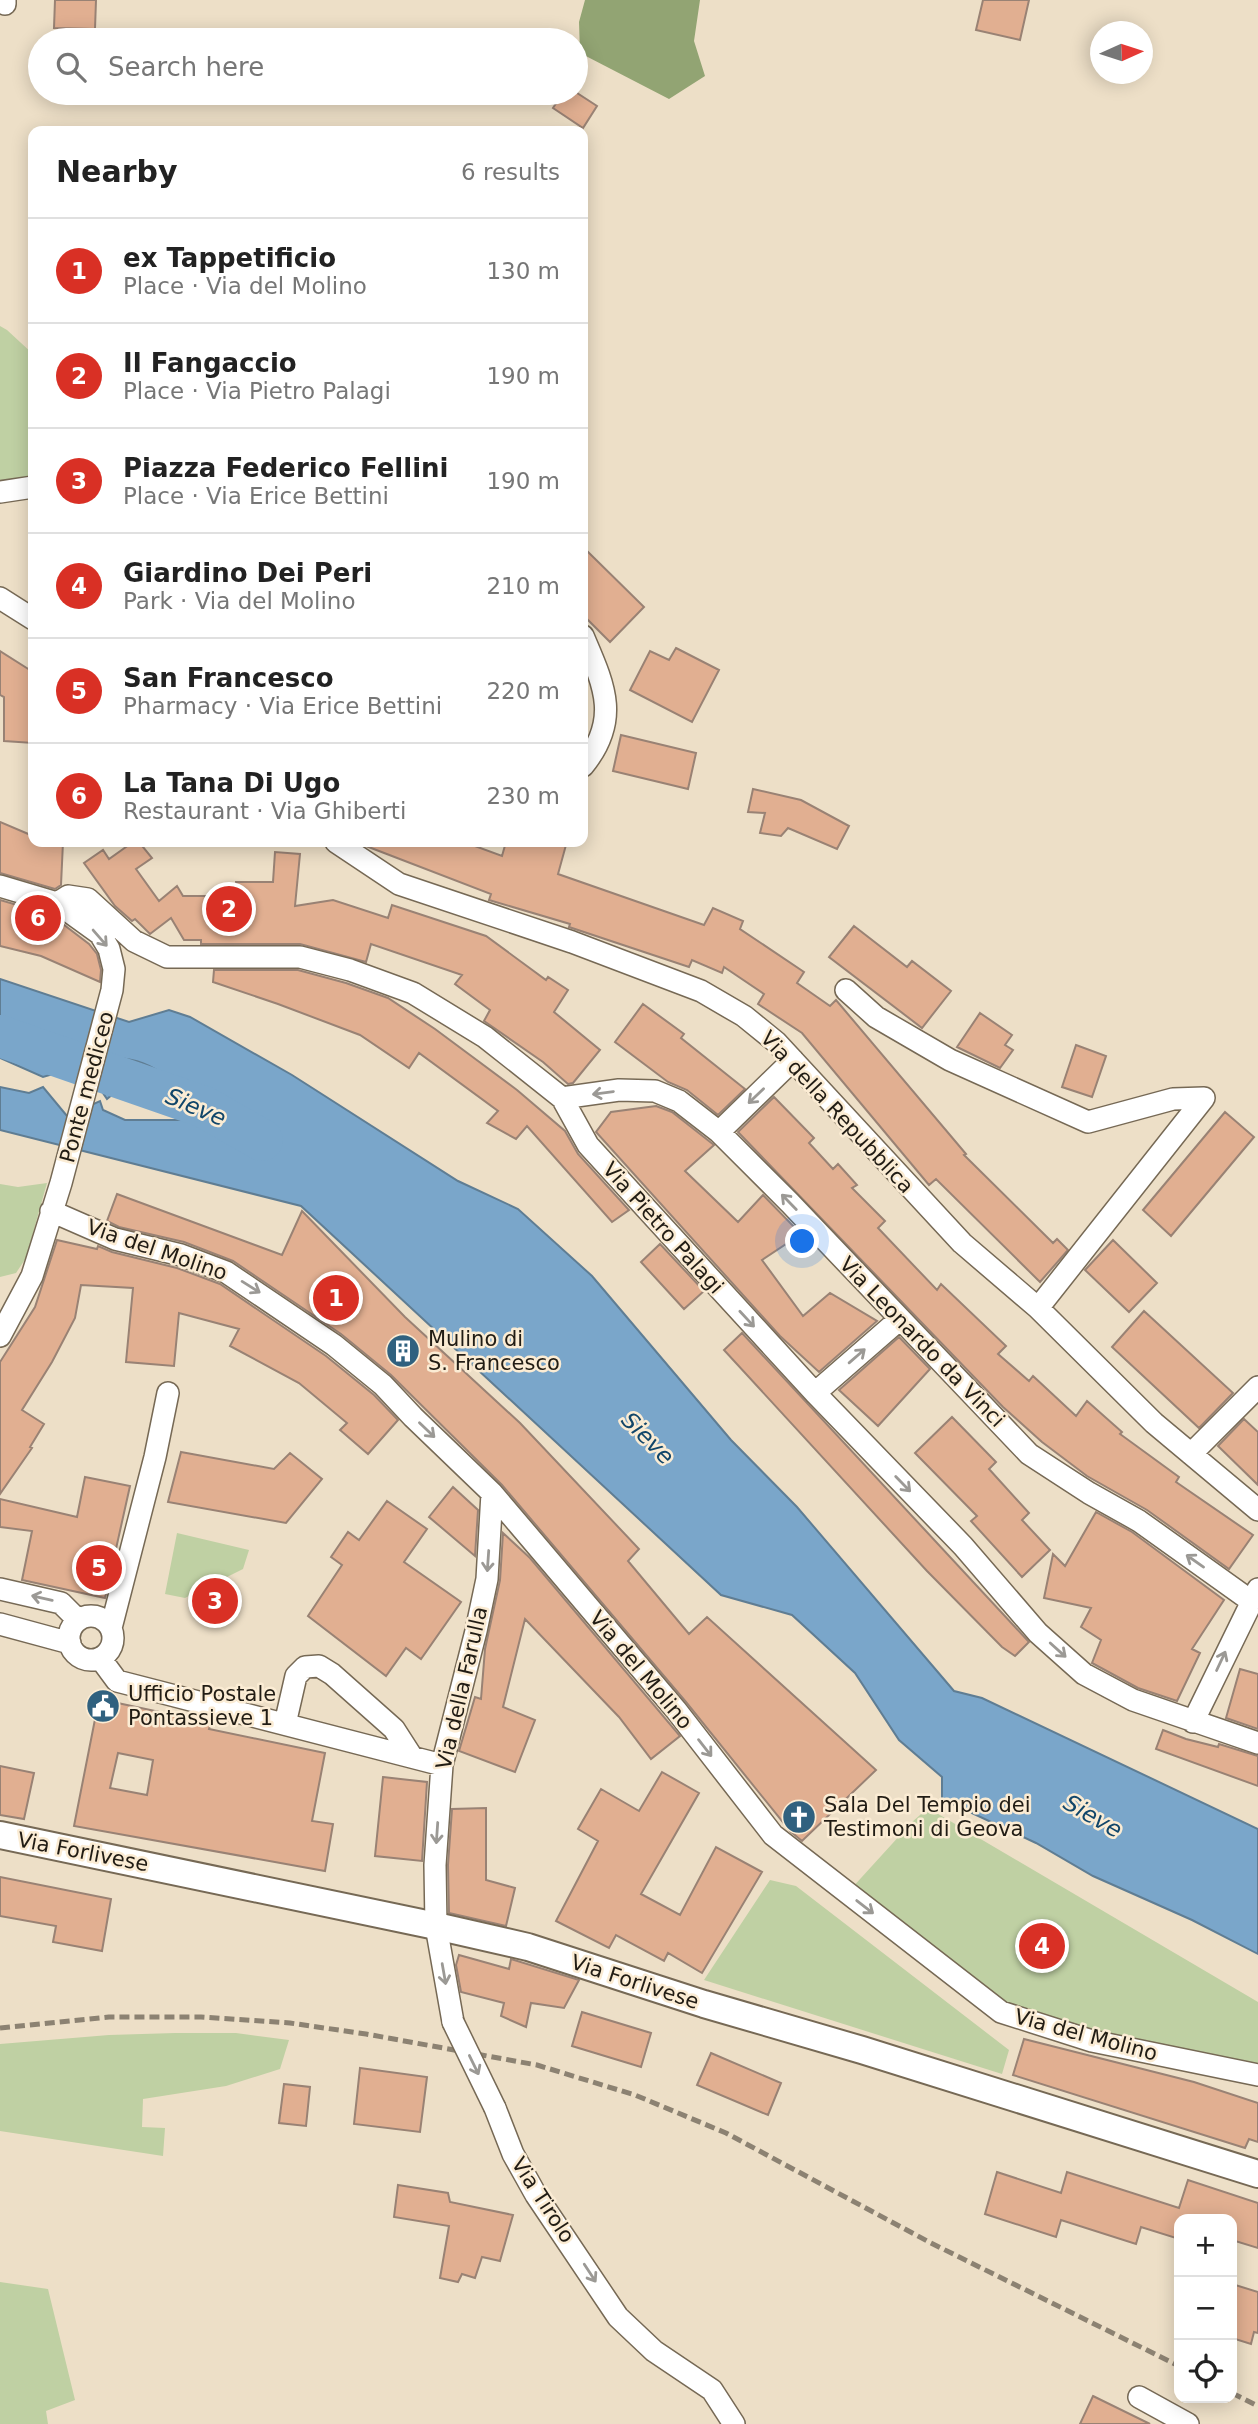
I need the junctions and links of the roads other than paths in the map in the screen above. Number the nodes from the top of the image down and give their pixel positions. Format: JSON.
{"nodes":[{"id":1,"x":28,"y":488,"type":"edge"},
{"id":2,"x":0,"y":492,"type":"edge"},
{"id":3,"x":0,"y":598,"type":"edge"},
{"id":4,"x":28,"y":617,"type":"edge"},
{"id":5,"x":588,"y":648,"type":"edge"},
{"id":6,"x":588,"y":759,"type":"edge"},
{"id":7,"x":343,"y":847,"type":"edge"},
{"id":8,"x":0,"y":886,"type":"edge"},
{"id":9,"x":57,"y":903,"type":"junction"},
{"id":10,"x":846,"y":990,"type":"dead end"},
{"id":11,"x":793,"y":1060,"type":"junction"},
{"id":12,"x":562,"y":1098,"type":"junction"},
{"id":13,"x":719,"y":1132,"type":"junction"},
{"id":14,"x":51,"y":1211,"type":"junction"},
{"id":15,"x":1038,"y":1308,"type":"junction"},
{"id":16,"x":7,"y":1310,"type":"edge"},
{"id":17,"x":900,"y":1319,"type":"junction"},
{"id":18,"x":0,"y":1336,"type":"edge"},
{"id":19,"x":1258,"y":1387,"type":"edge"},
{"id":20,"x":168,"y":1393,"type":"dead end"},
{"id":21,"x":815,"y":1393,"type":"junction"},
{"id":22,"x":1191,"y":1454,"type":"junction"},
{"id":23,"x":492,"y":1493,"type":"junction"},
{"id":24,"x":1258,"y":1510,"type":"edge"},
{"id":25,"x":0,"y":1589,"type":"edge"},
{"id":26,"x":1254,"y":1594,"type":"edge"},
{"id":27,"x":77,"y":1619,"type":"junction"},
{"id":28,"x":0,"y":1624,"type":"edge"},
{"id":29,"x":111,"y":1628,"type":"junction"},
{"id":30,"x":70,"y":1643,"type":"junction"},
{"id":31,"x":100,"y":1658,"type":"junction"},
{"id":32,"x":1193,"y":1722,"type":"junction"},
{"id":33,"x":285,"y":1724,"type":"junction"},
{"id":34,"x":1258,"y":1743,"type":"edge"},
{"id":35,"x":412,"y":1757,"type":"junction"},
{"id":36,"x":442,"y":1765,"type":"junction"},
{"id":37,"x":0,"y":1835,"type":"edge"},
{"id":38,"x":436,"y":1926,"type":"junction"},
{"id":39,"x":1258,"y":2075,"type":"edge"},
{"id":40,"x":1258,"y":2174,"type":"edge"},
{"id":41,"x":1139,"y":2397,"type":"dead end"},
{"id":42,"x":734,"y":2424,"type":"edge"},
{"id":43,"x":1188,"y":2424,"type":"edge"}],
"edges":[{"from":1,"to":2,"type":"street"},
{"from":3,"to":4,"type":"street"},
{"from":5,"to":6,"type":"street"},
{"from":7,"to":11,"type":"street","name":"Via della Repubblica"},
{"from":8,"to":9,"type":"street"},
{"from":9,"to":12,"type":"street","name":"Via Pietro Palagi"},
{"from":9,"to":14,"type":"street","name":"Ponte mediceo","one_way":true},
{"from":10,"to":15,"type":"street"},
{"from":11,"to":13,"type":"street","one_way":true},
{"from":11,"to":15,"type":"street","name":"Via della Repubblica"},
{"from":13,"to":12,"type":"street","name":"Via Leonardo da Vinci","one_way":true},
{"from":12,"to":21,"type":"street","name":"Via Pietro Palagi","one_way":true},
{"from":17,"to":13,"type":"street","name":"Via Leonardo da Vinci","one_way":true},
{"from":14,"to":16,"type":"street","name":"Ponte mediceo"},
{"from":14,"to":23,"type":"street","name":"Via del Molino","one_way":true},
{"from":15,"to":22,"type":"street","name":"Via della Repubblica"},
{"from":16,"to":18,"type":"street","name":"Ponte mediceo"},
{"from":21,"to":17,"type":"street","one_way":true},
{"from":26,"to":17,"type":"street","name":"Via Leonardo da Vinci","one_way":true},
{"from":19,"to":22,"type":"street"},
{"from":20,"to":29,"type":"street"},
{"from":21,"to":32,"type":"street","name":"Via Pietro Palagi","one_way":true},
{"from":22,"to":24,"type":"street","name":"Via della Repubblica"},
{"from":23,"to":36,"type":"street","name":"Via della Farulla","one_way":true},
{"from":23,"to":39,"type":"street","name":"Via del Molino","one_way":true},
{"from":27,"to":25,"type":"street","one_way":true},
{"from":32,"to":26,"type":"street","one_way":true},
{"from":27,"to":29,"type":"street"},
{"from":27,"to":30,"type":"street"},
{"from":28,"to":30,"type":"street"},
{"from":29,"to":31,"type":"street"},
{"from":30,"to":31,"type":"street"},
{"from":31,"to":33,"type":"street"},
{"from":32,"to":34,"type":"street","name":"Via Pietro Palagi"},
{"from":33,"to":35,"type":"street"},
{"from":33,"to":35,"type":"street"},
{"from":35,"to":36,"type":"street"},
{"from":36,"to":38,"type":"street","name":"Via della Farulla","one_way":true},
{"from":37,"to":38,"type":"street","name":"Via Forlivese"},
{"from":38,"to":40,"type":"street","name":"Via Forlivese"},
{"from":38,"to":42,"type":"street","name":"Via Tirolo","one_way":true,"bridge":true},
{"from":41,"to":43,"type":"street"}]}
